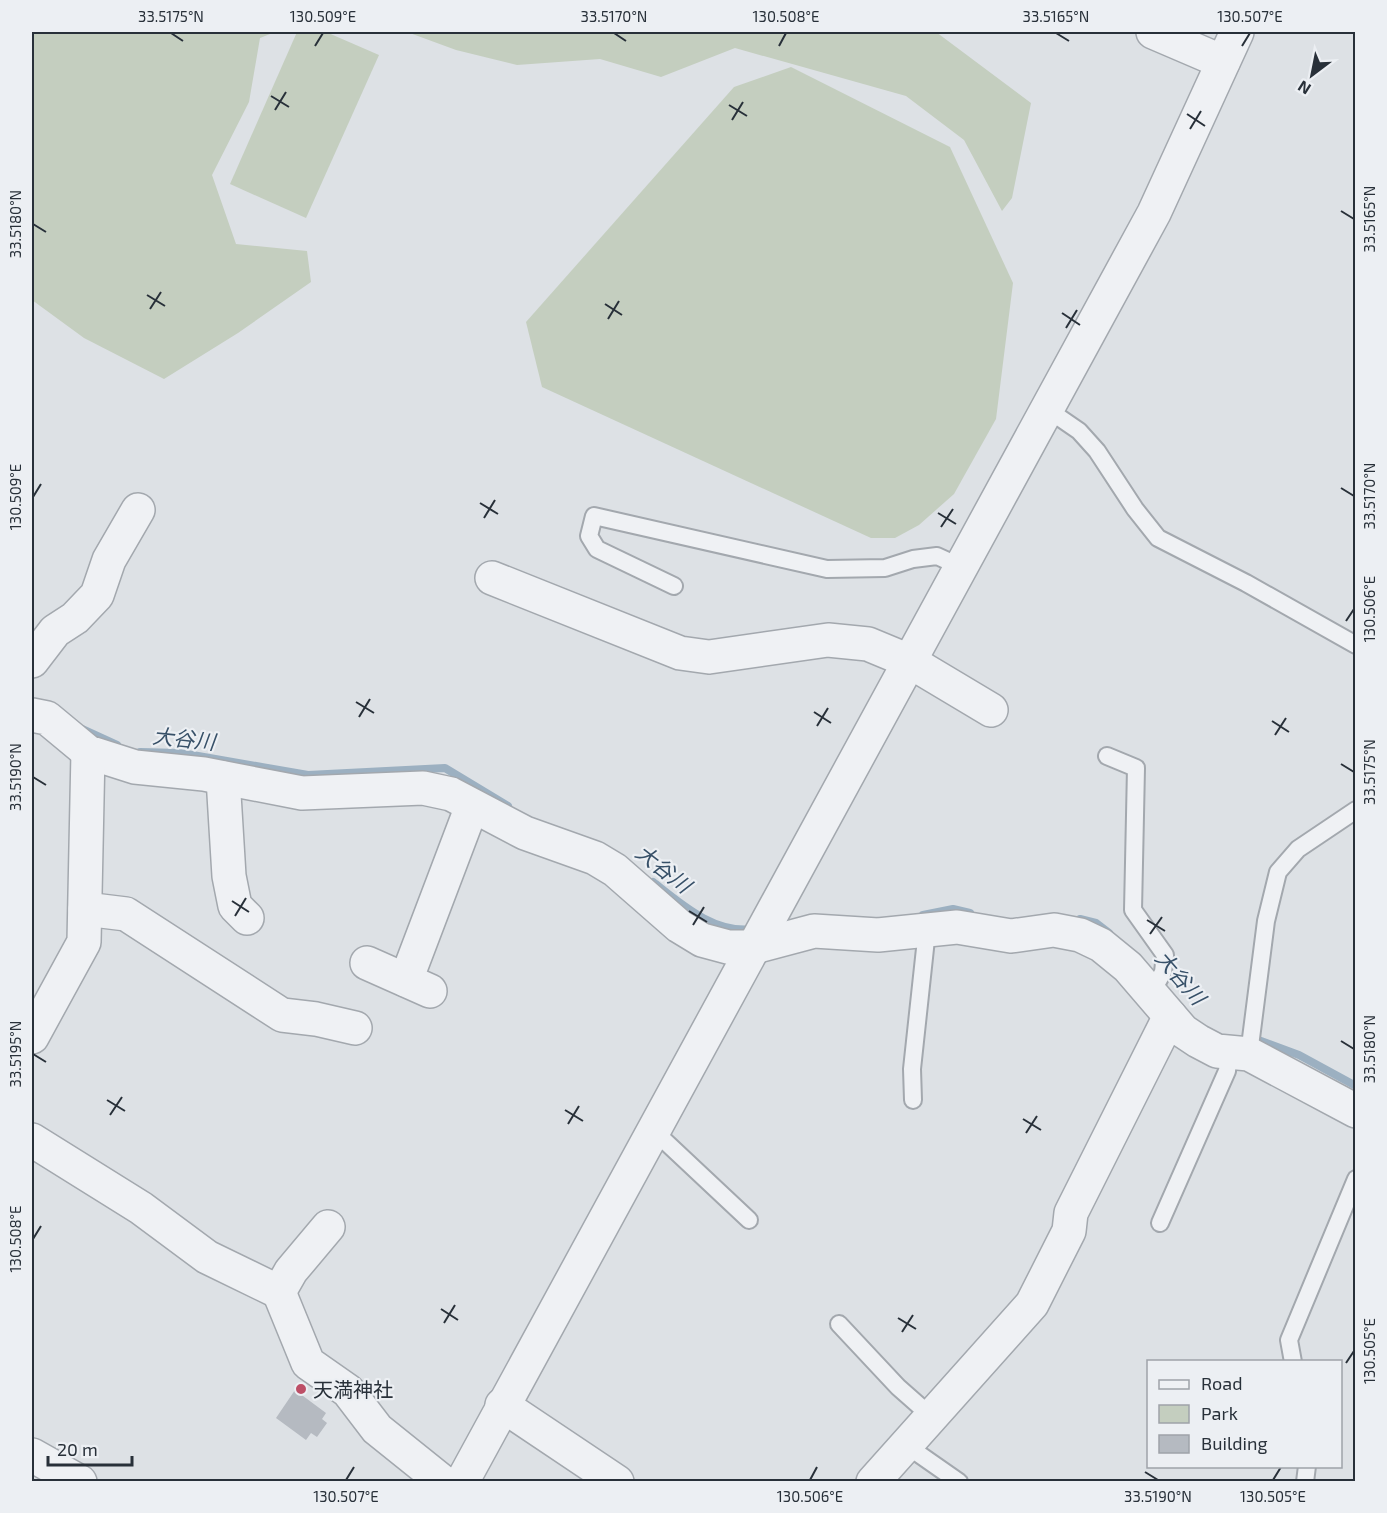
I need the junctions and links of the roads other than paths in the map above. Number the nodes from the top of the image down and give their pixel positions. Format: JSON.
{"nodes":[{"id":1,"x":1153,"y":32,"type":"edge"},
{"id":2,"x":1237,"y":32,"type":"edge"},
{"id":3,"x":1223,"y":62,"type":"junction"},
{"id":4,"x":1047,"y":409,"type":"junction"},
{"id":5,"x":138,"y":510,"type":"dead end"},
{"id":6,"x":961,"y":567,"type":"junction"},
{"id":7,"x":492,"y":578,"type":"dead end"},
{"id":8,"x":674,"y":586,"type":"dead end"},
{"id":9,"x":1356,"y":645,"type":"edge"},
{"id":10,"x":32,"y":661,"type":"edge"},
{"id":11,"x":909,"y":661,"type":"junction"},
{"id":12,"x":991,"y":710,"type":"dead end"},
{"id":13,"x":32,"y":715,"type":"edge"},
{"id":14,"x":88,"y":752,"type":"junction"},
{"id":15,"x":1107,"y":756,"type":"dead end"},
{"id":16,"x":223,"y":778,"type":"junction"},
{"id":17,"x":472,"y":806,"type":"junction"},
{"id":18,"x":1356,"y":810,"type":"edge"},
{"id":19,"x":85,"y":909,"type":"junction"},
{"id":20,"x":247,"y":918,"type":"dead end"},
{"id":21,"x":927,"y":930,"type":"junction"},
{"id":22,"x":757,"y":942,"type":"junction"},
{"id":23,"x":367,"y":963,"type":"dead end"},
{"id":24,"x":1161,"y":1005,"type":"junction"},
{"id":25,"x":355,"y":1028,"type":"dead end"},
{"id":26,"x":32,"y":1037,"type":"edge"},
{"id":27,"x":1239,"y":1053,"type":"junction"},
{"id":28,"x":913,"y":1100,"type":"dead end"},
{"id":29,"x":1356,"y":1111,"type":"edge"},
{"id":30,"x":652,"y":1129,"type":"junction"},
{"id":31,"x":32,"y":1140,"type":"edge"},
{"id":32,"x":1356,"y":1179,"type":"edge"},
{"id":33,"x":749,"y":1220,"type":"dead end"},
{"id":34,"x":1160,"y":1223,"type":"dead end"},
{"id":35,"x":328,"y":1227,"type":"dead end"},
{"id":36,"x":279,"y":1292,"type":"junction"},
{"id":37,"x":839,"y":1324,"type":"dead end"},
{"id":38,"x":1293,"y":1360,"type":"edge"},
{"id":39,"x":502,"y":1405,"type":"junction"},
{"id":40,"x":932,"y":1417,"type":"junction"},
{"id":41,"x":906,"y":1445,"type":"junction"},
{"id":42,"x":32,"y":1455,"type":"edge"},
{"id":43,"x":80,"y":1482,"type":"edge"},
{"id":44,"x":443,"y":1482,"type":"edge"},
{"id":45,"x":462,"y":1482,"type":"edge"},
{"id":46,"x":617,"y":1482,"type":"edge"},
{"id":47,"x":873,"y":1482,"type":"edge"},
{"id":48,"x":958,"y":1482,"type":"edge"}],
"edges":[{"from":1,"to":3,"type":"street"},
{"from":2,"to":3,"type":"street"},
{"from":3,"to":4,"type":"street"},
{"from":4,"to":6,"type":"street"},
{"from":4,"to":9,"type":"lane"},
{"from":5,"to":10,"type":"street"},
{"from":6,"to":8,"type":"lane"},
{"from":6,"to":11,"type":"street"},
{"from":7,"to":11,"type":"street"},
{"from":11,"to":12,"type":"street"},
{"from":11,"to":22,"type":"street"},
{"from":13,"to":14,"type":"street"},
{"from":14,"to":16,"type":"street"},
{"from":14,"to":19,"type":"street"},
{"from":15,"to":24,"type":"lane"},
{"from":16,"to":17,"type":"street"},
{"from":16,"to":20,"type":"street"},
{"from":17,"to":22,"type":"street"},
{"from":17,"to":23,"type":"street"},
{"from":18,"to":27,"type":"lane"},
{"from":19,"to":25,"type":"street"},
{"from":19,"to":26,"type":"street"},
{"from":21,"to":22,"type":"street"},
{"from":21,"to":24,"type":"street"},
{"from":21,"to":28,"type":"lane"},
{"from":22,"to":30,"type":"street"},
{"from":24,"to":27,"type":"street"},
{"from":24,"to":40,"type":"street"},
{"from":27,"to":29,"type":"street"},
{"from":27,"to":34,"type":"lane"},
{"from":30,"to":33,"type":"lane"},
{"from":30,"to":39,"type":"street"},
{"from":31,"to":36,"type":"street"},
{"from":32,"to":38,"type":"lane"},
{"from":35,"to":36,"type":"street"},
{"from":36,"to":44,"type":"street"},
{"from":37,"to":40,"type":"lane"},
{"from":39,"to":45,"type":"street"},
{"from":39,"to":46,"type":"street"},
{"from":40,"to":41,"type":"street"},
{"from":41,"to":47,"type":"street"},
{"from":41,"to":48,"type":"lane"},
{"from":42,"to":43,"type":"street"}]}
